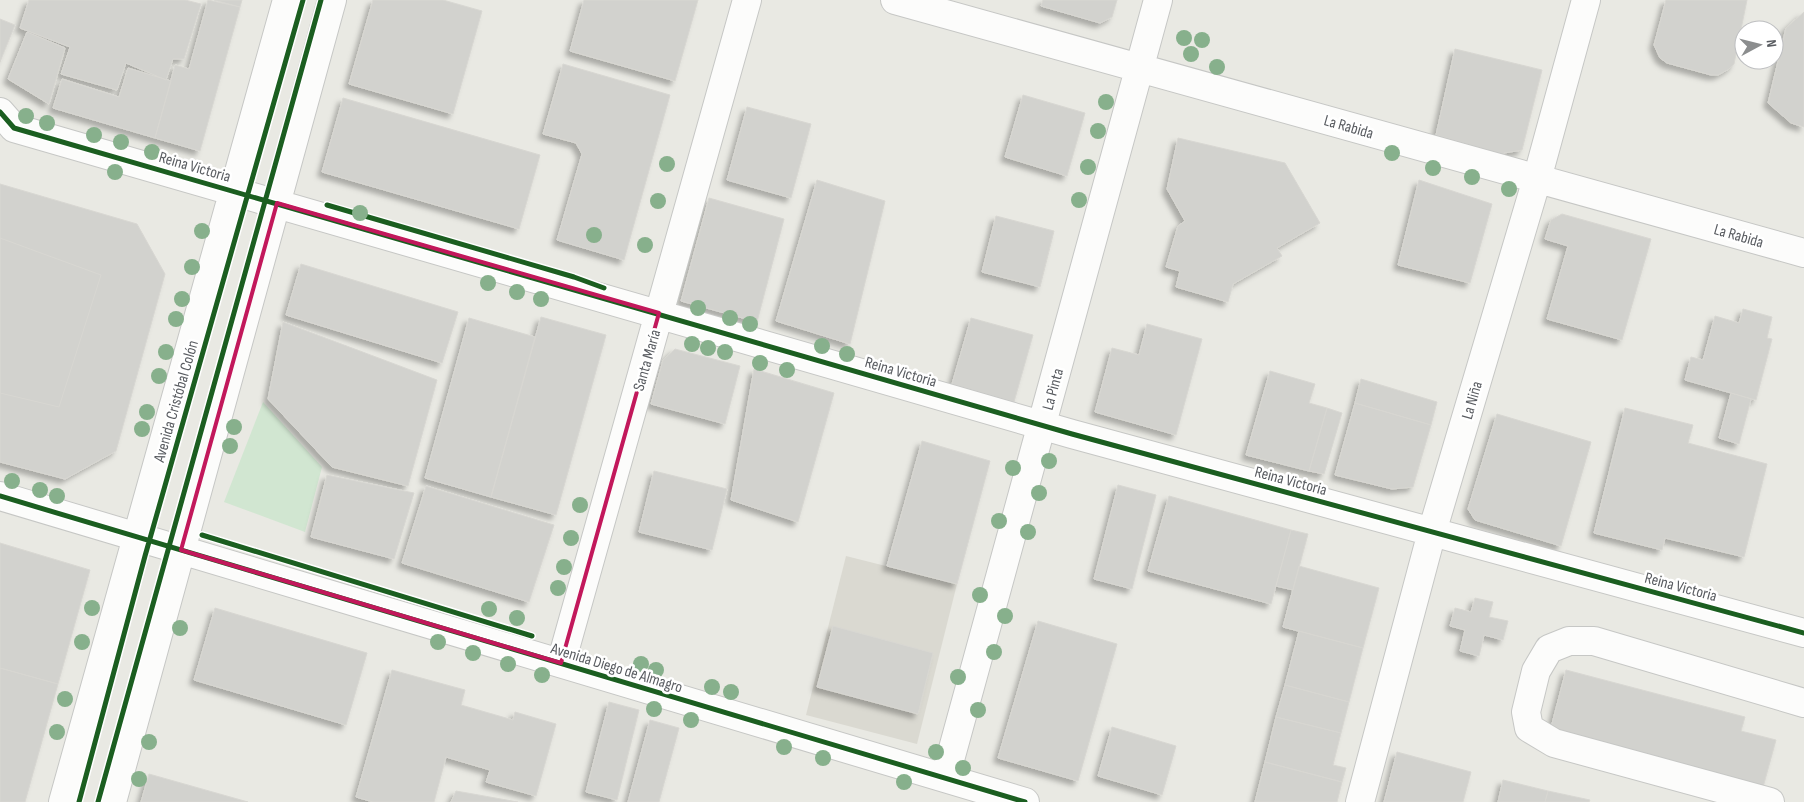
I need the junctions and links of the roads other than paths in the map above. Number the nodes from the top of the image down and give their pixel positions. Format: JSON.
{"nodes":[{"id":1,"x":287,"y":0,"type":"edge"},
{"id":2,"x":332,"y":0,"type":"edge"},
{"id":3,"x":746,"y":0,"type":"edge"},
{"id":4,"x":895,"y":0,"type":"edge"},
{"id":5,"x":1158,"y":0,"type":"edge"},
{"id":6,"x":1586,"y":0,"type":"edge"},
{"id":7,"x":1139,"y":68,"type":"junction"},
{"id":8,"x":0,"y":112,"type":"edge"},
{"id":9,"x":1537,"y":179,"type":"junction"},
{"id":10,"x":234,"y":190,"type":"junction"},
{"id":11,"x":277,"y":203,"type":"junction"},
{"id":12,"x":1804,"y":253,"type":"edge"},
{"id":13,"x":659,"y":314,"type":"junction"},
{"id":14,"x":1042,"y":425,"type":"junction"},
{"id":15,"x":0,"y":496,"type":"edge"},
{"id":16,"x":1432,"y":532,"type":"junction"},
{"id":17,"x":137,"y":537,"type":"junction"},
{"id":18,"x":181,"y":550,"type":"junction"},
{"id":19,"x":1804,"y":633,"type":"edge"},
{"id":20,"x":561,"y":663,"type":"junction"},
{"id":21,"x":1804,"y":703,"type":"edge"},
{"id":22,"x":945,"y":778,"type":"junction"},
{"id":23,"x":63,"y":802,"type":"edge"},
{"id":24,"x":112,"y":802,"type":"edge"},
{"id":25,"x":1025,"y":802,"type":"edge"},
{"id":26,"x":1360,"y":802,"type":"edge"},
{"id":27,"x":1770,"y":802,"type":"edge"}],
"edges":[{"from":1,"to":10,"type":"street","name":"Avenida Cristóbal Colón"},
{"from":2,"to":11,"type":"street"},
{"from":3,"to":13,"type":"street","name":"Santa María"},
{"from":4,"to":7,"type":"street","name":"La Rabida"},
{"from":5,"to":7,"type":"street","name":"La Pinta"},
{"from":6,"to":9,"type":"street","name":"La Niña"},
{"from":7,"to":9,"type":"street","name":"La Rabida"},
{"from":7,"to":14,"type":"street","name":"La Pinta"},
{"from":8,"to":10,"type":"street","name":"Reina Victoria"},
{"from":9,"to":12,"type":"street","name":"La Rabida"},
{"from":9,"to":16,"type":"street","name":"La Niña"},
{"from":10,"to":11,"type":"street","name":"Reina Victoria"},
{"from":10,"to":17,"type":"street","name":"Avenida Cristóbal Colón"},
{"from":11,"to":13,"type":"street","name":"Reina Victoria"},
{"from":11,"to":18,"type":"street"},
{"from":13,"to":14,"type":"street","name":"Reina Victoria"},
{"from":13,"to":20,"type":"street","name":"Santa María"},
{"from":14,"to":16,"type":"street","name":"Reina Victoria"},
{"from":14,"to":22,"type":"street","name":"La Pinta"},
{"from":15,"to":17,"type":"street","name":"Avenida Diego de Almagro"},
{"from":16,"to":19,"type":"street","name":"Reina Victoria"},
{"from":16,"to":26,"type":"street","name":"La Niña"},
{"from":17,"to":18,"type":"street","name":"Avenida Diego de Almagro"},
{"from":17,"to":23,"type":"street","name":"Avenida Cristóbal Colón"},
{"from":18,"to":20,"type":"street","name":"Avenida Diego de Almagro"},
{"from":18,"to":24,"type":"street"},
{"from":20,"to":22,"type":"street","name":"Avenida Diego de Almagro"},
{"from":21,"to":27,"type":"street"},
{"from":22,"to":25,"type":"street","name":"Avenida Diego de Almagro"}]}
